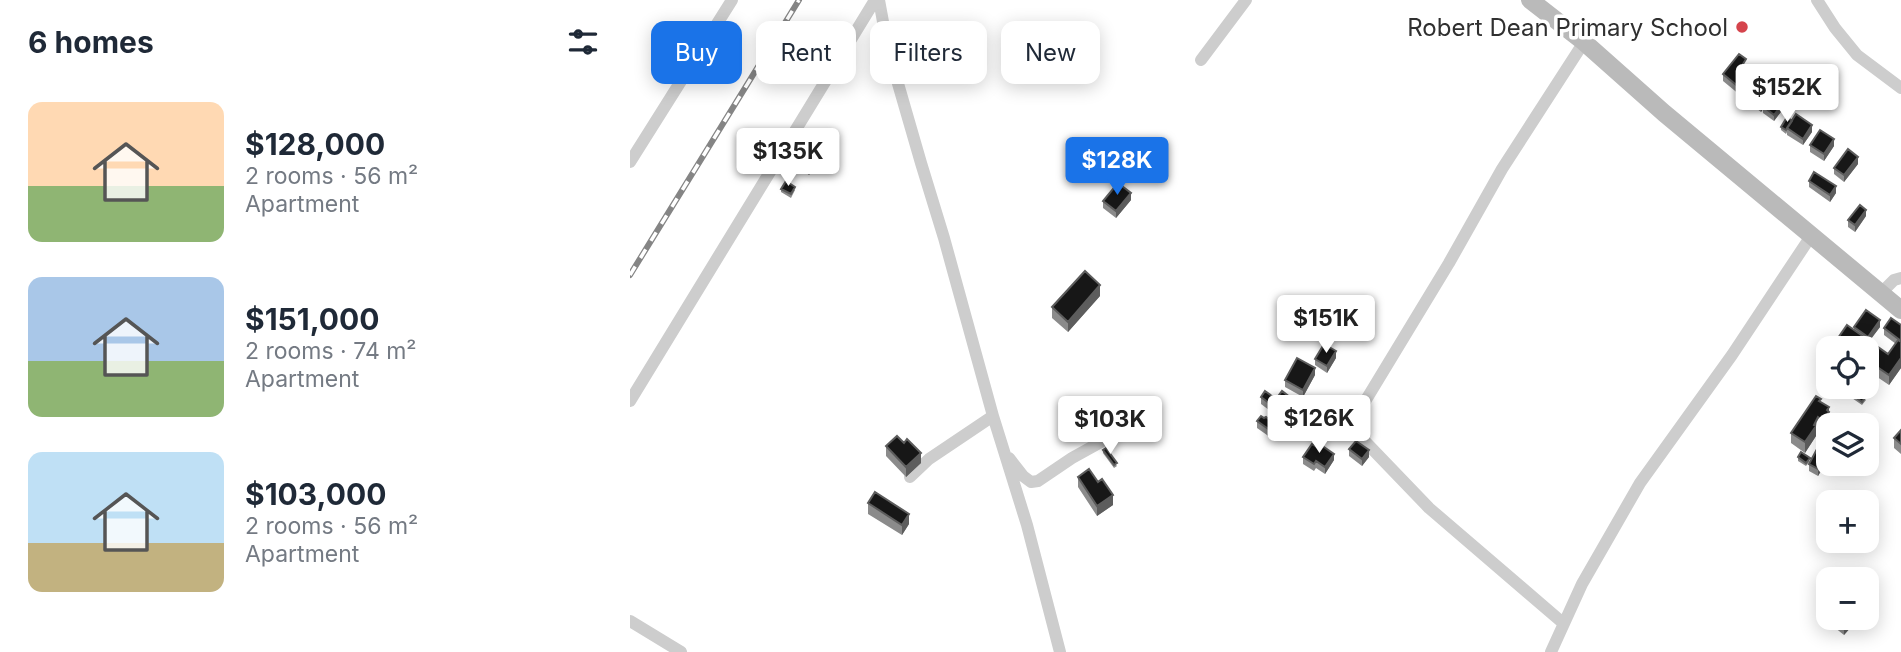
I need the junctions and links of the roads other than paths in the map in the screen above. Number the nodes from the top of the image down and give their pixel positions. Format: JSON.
{"nodes":[{"id":1,"x":732,"y":0,"type":"edge"},
{"id":2,"x":877,"y":0,"type":"edge"},
{"id":3,"x":1246,"y":0,"type":"edge"},
{"id":4,"x":1530,"y":0,"type":"edge"},
{"id":5,"x":1817,"y":0,"type":"edge"},
{"id":6,"x":1584,"y":42,"type":"junction"},
{"id":7,"x":1201,"y":60,"type":"dead end"},
{"id":8,"x":1901,"y":88,"type":"edge"},
{"id":9,"x":630,"y":162,"type":"edge"},
{"id":10,"x":1811,"y":236,"type":"junction"},
{"id":11,"x":1901,"y":278,"type":"edge"},
{"id":12,"x":1881,"y":293,"type":"junction"},
{"id":13,"x":1901,"y":310,"type":"edge"},
{"id":14,"x":630,"y":401,"type":"edge"},
{"id":15,"x":993,"y":416,"type":"junction"},
{"id":16,"x":1111,"y":438,"type":"dead end"},
{"id":17,"x":1003,"y":449,"type":"junction"},
{"id":18,"x":910,"y":477,"type":"dead end"},
{"id":19,"x":630,"y":621,"type":"edge"},
{"id":20,"x":1563,"y":624,"type":"junction"},
{"id":21,"x":681,"y":652,"type":"edge"},
{"id":22,"x":1060,"y":652,"type":"edge"},
{"id":23,"x":1551,"y":652,"type":"edge"}],
"edges":[{"from":1,"to":9,"type":"street"},
{"from":2,"to":14,"type":"street"},
{"from":2,"to":15,"type":"street"},
{"from":3,"to":7,"type":"street"},
{"from":4,"to":6,"type":"main road"},
{"from":5,"to":8,"type":"street"},
{"from":6,"to":10,"type":"main road"},
{"from":6,"to":20,"type":"street"},
{"from":10,"to":12,"type":"main road"},
{"from":10,"to":20,"type":"street"},
{"from":11,"to":12,"type":"street"},
{"from":12,"to":13,"type":"main road"},
{"from":15,"to":17,"type":"street"},
{"from":15,"to":18,"type":"street"},
{"from":16,"to":17,"type":"street"},
{"from":17,"to":22,"type":"street"},
{"from":19,"to":21,"type":"street"},
{"from":20,"to":23,"type":"street"}]}
